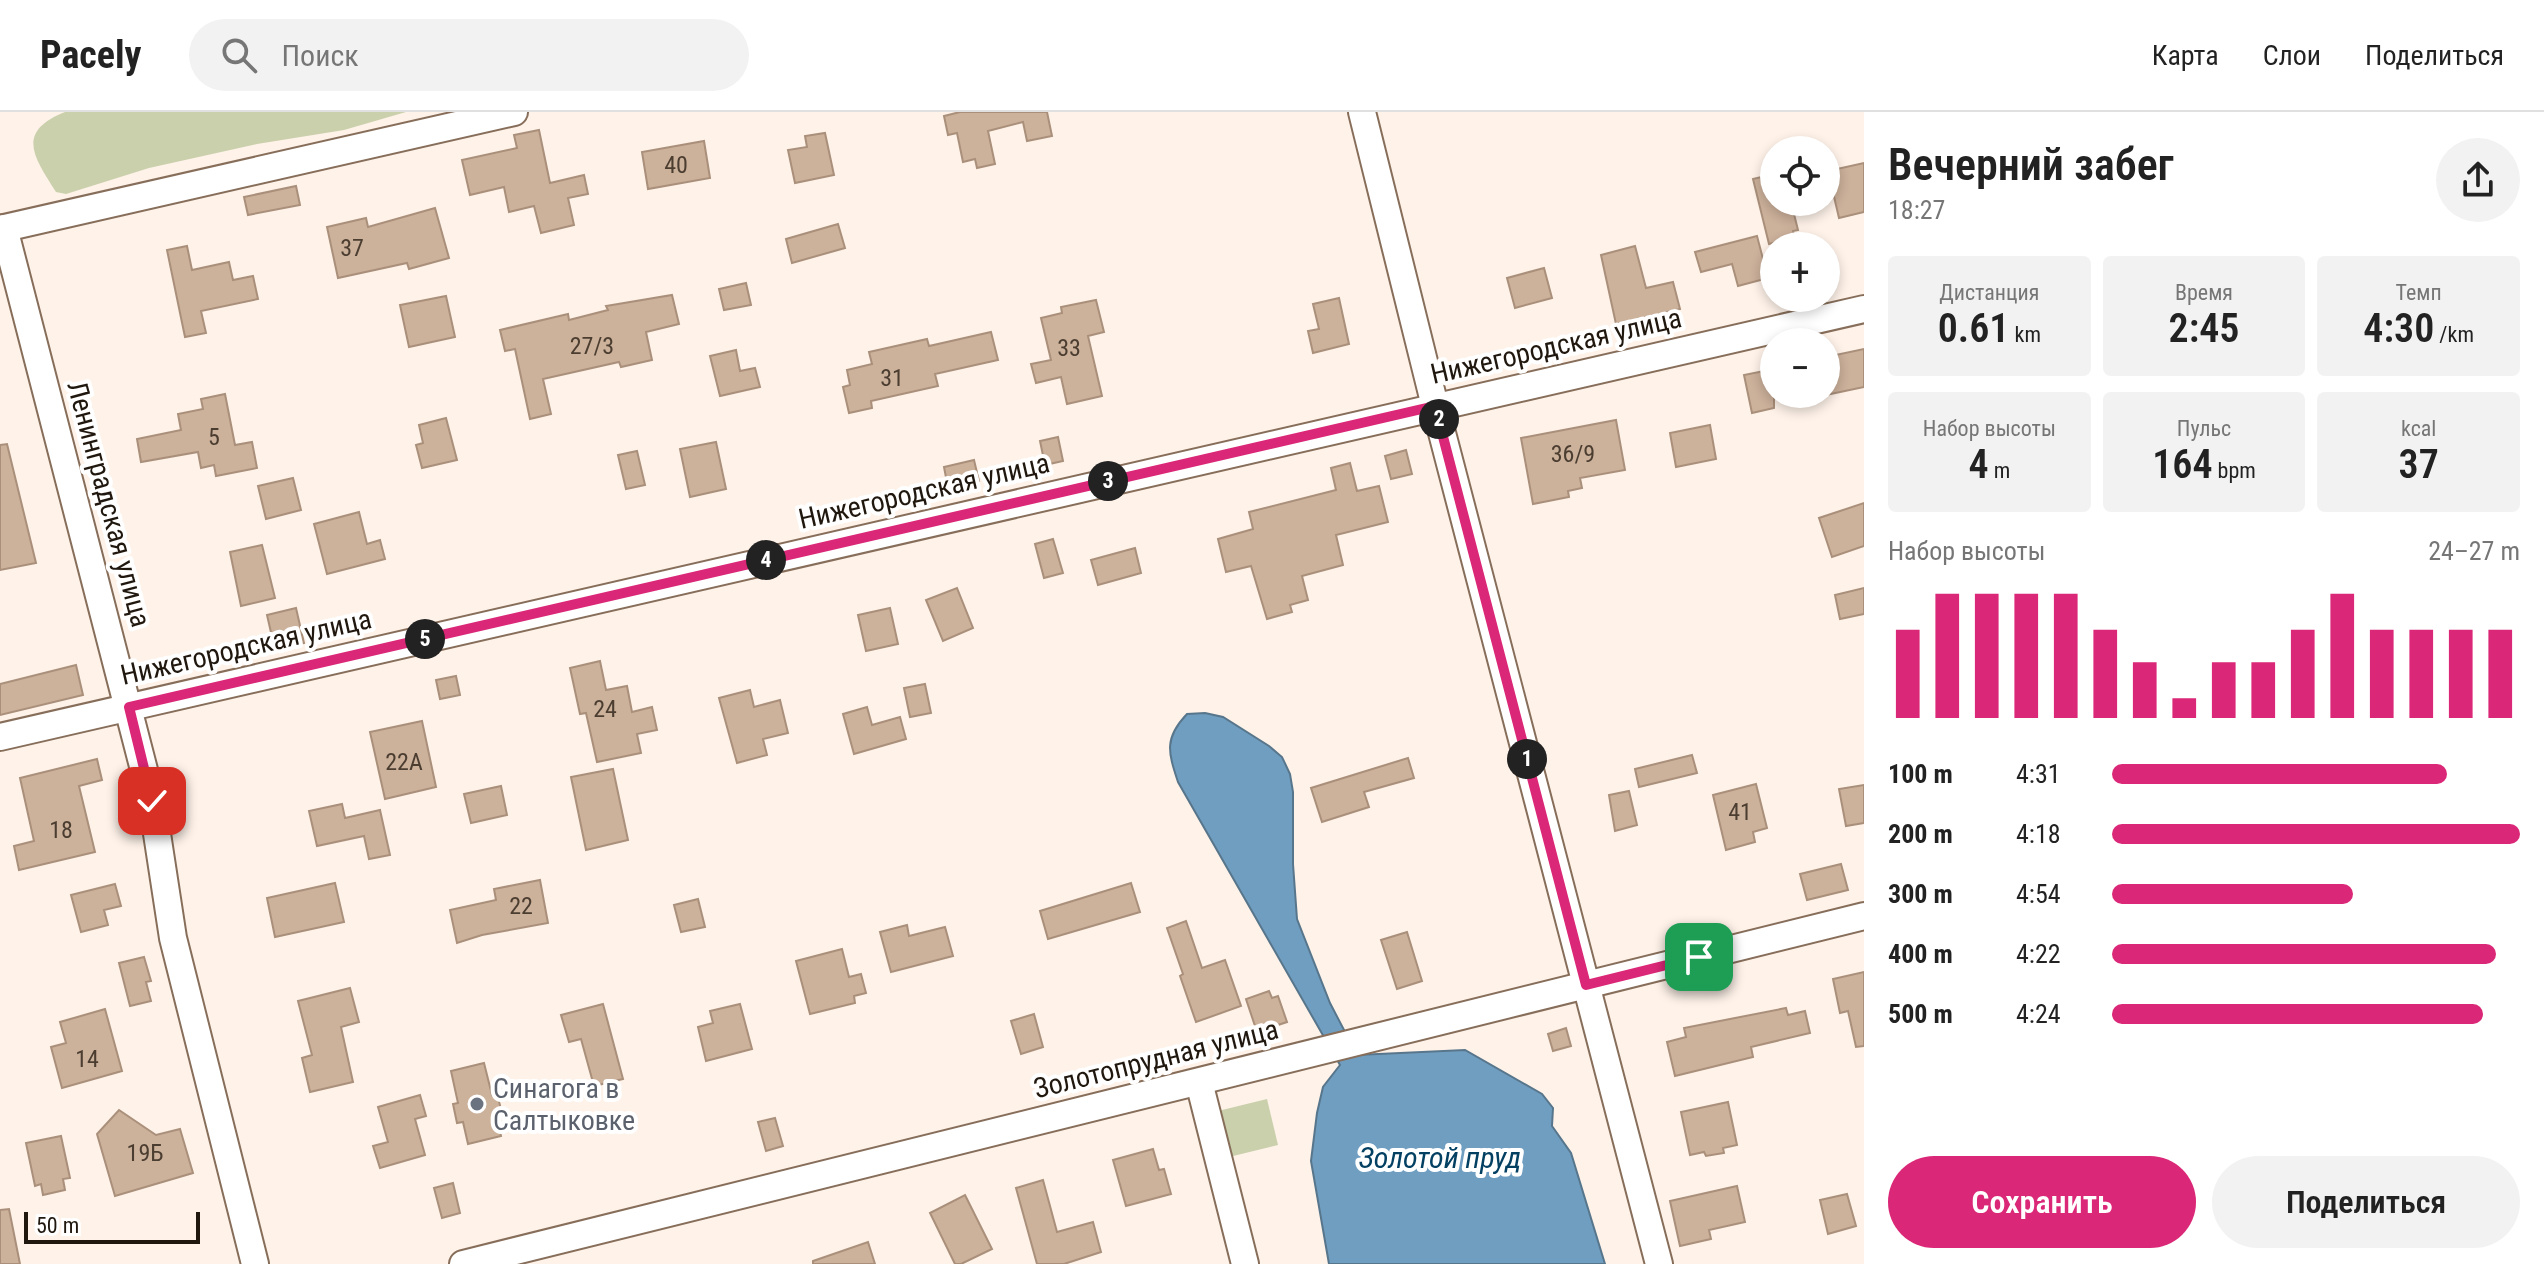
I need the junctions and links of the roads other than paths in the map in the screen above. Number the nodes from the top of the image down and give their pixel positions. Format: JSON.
{"nodes":[{"id":1,"x":514,"y":112,"type":"edge"},
{"id":2,"x":1362,"y":112,"type":"edge"},
{"id":3,"x":2,"y":229,"type":"edge"},
{"id":4,"x":1864,"y":309,"type":"edge"},
{"id":5,"x":1435,"y":406,"type":"junction"},
{"id":6,"x":129,"y":707,"type":"junction"},
{"id":7,"x":0,"y":737,"type":"edge"},
{"id":8,"x":1864,"y":916,"type":"edge"},
{"id":9,"x":1586,"y":985,"type":"junction"},
{"id":10,"x":1199,"y":1082,"type":"junction"},
{"id":11,"x":255,"y":1264,"type":"edge"},
{"id":12,"x":463,"y":1264,"type":"edge"},
{"id":13,"x":1245,"y":1264,"type":"edge"},
{"id":14,"x":1659,"y":1264,"type":"edge"}],
"edges":[{"from":1,"to":3,"type":"street"},
{"from":2,"to":5,"type":"street"},
{"from":3,"to":6,"type":"street","name":"Ленинградская улица"},
{"from":4,"to":5,"type":"street","name":"Нижегородская улица"},
{"from":5,"to":6,"type":"street","name":"Нижегородская улица"},
{"from":5,"to":9,"type":"street"},
{"from":6,"to":7,"type":"street","name":"Нижегородская улица"},
{"from":6,"to":11,"type":"street","name":"Ленинградская улица"},
{"from":8,"to":9,"type":"street","name":"Золотопрудная улица"},
{"from":9,"to":10,"type":"street","name":"Золотопрудная улица"},
{"from":9,"to":14,"type":"street"},
{"from":10,"to":12,"type":"street","name":"Золотопрудная улица"},
{"from":10,"to":13,"type":"street"}]}
